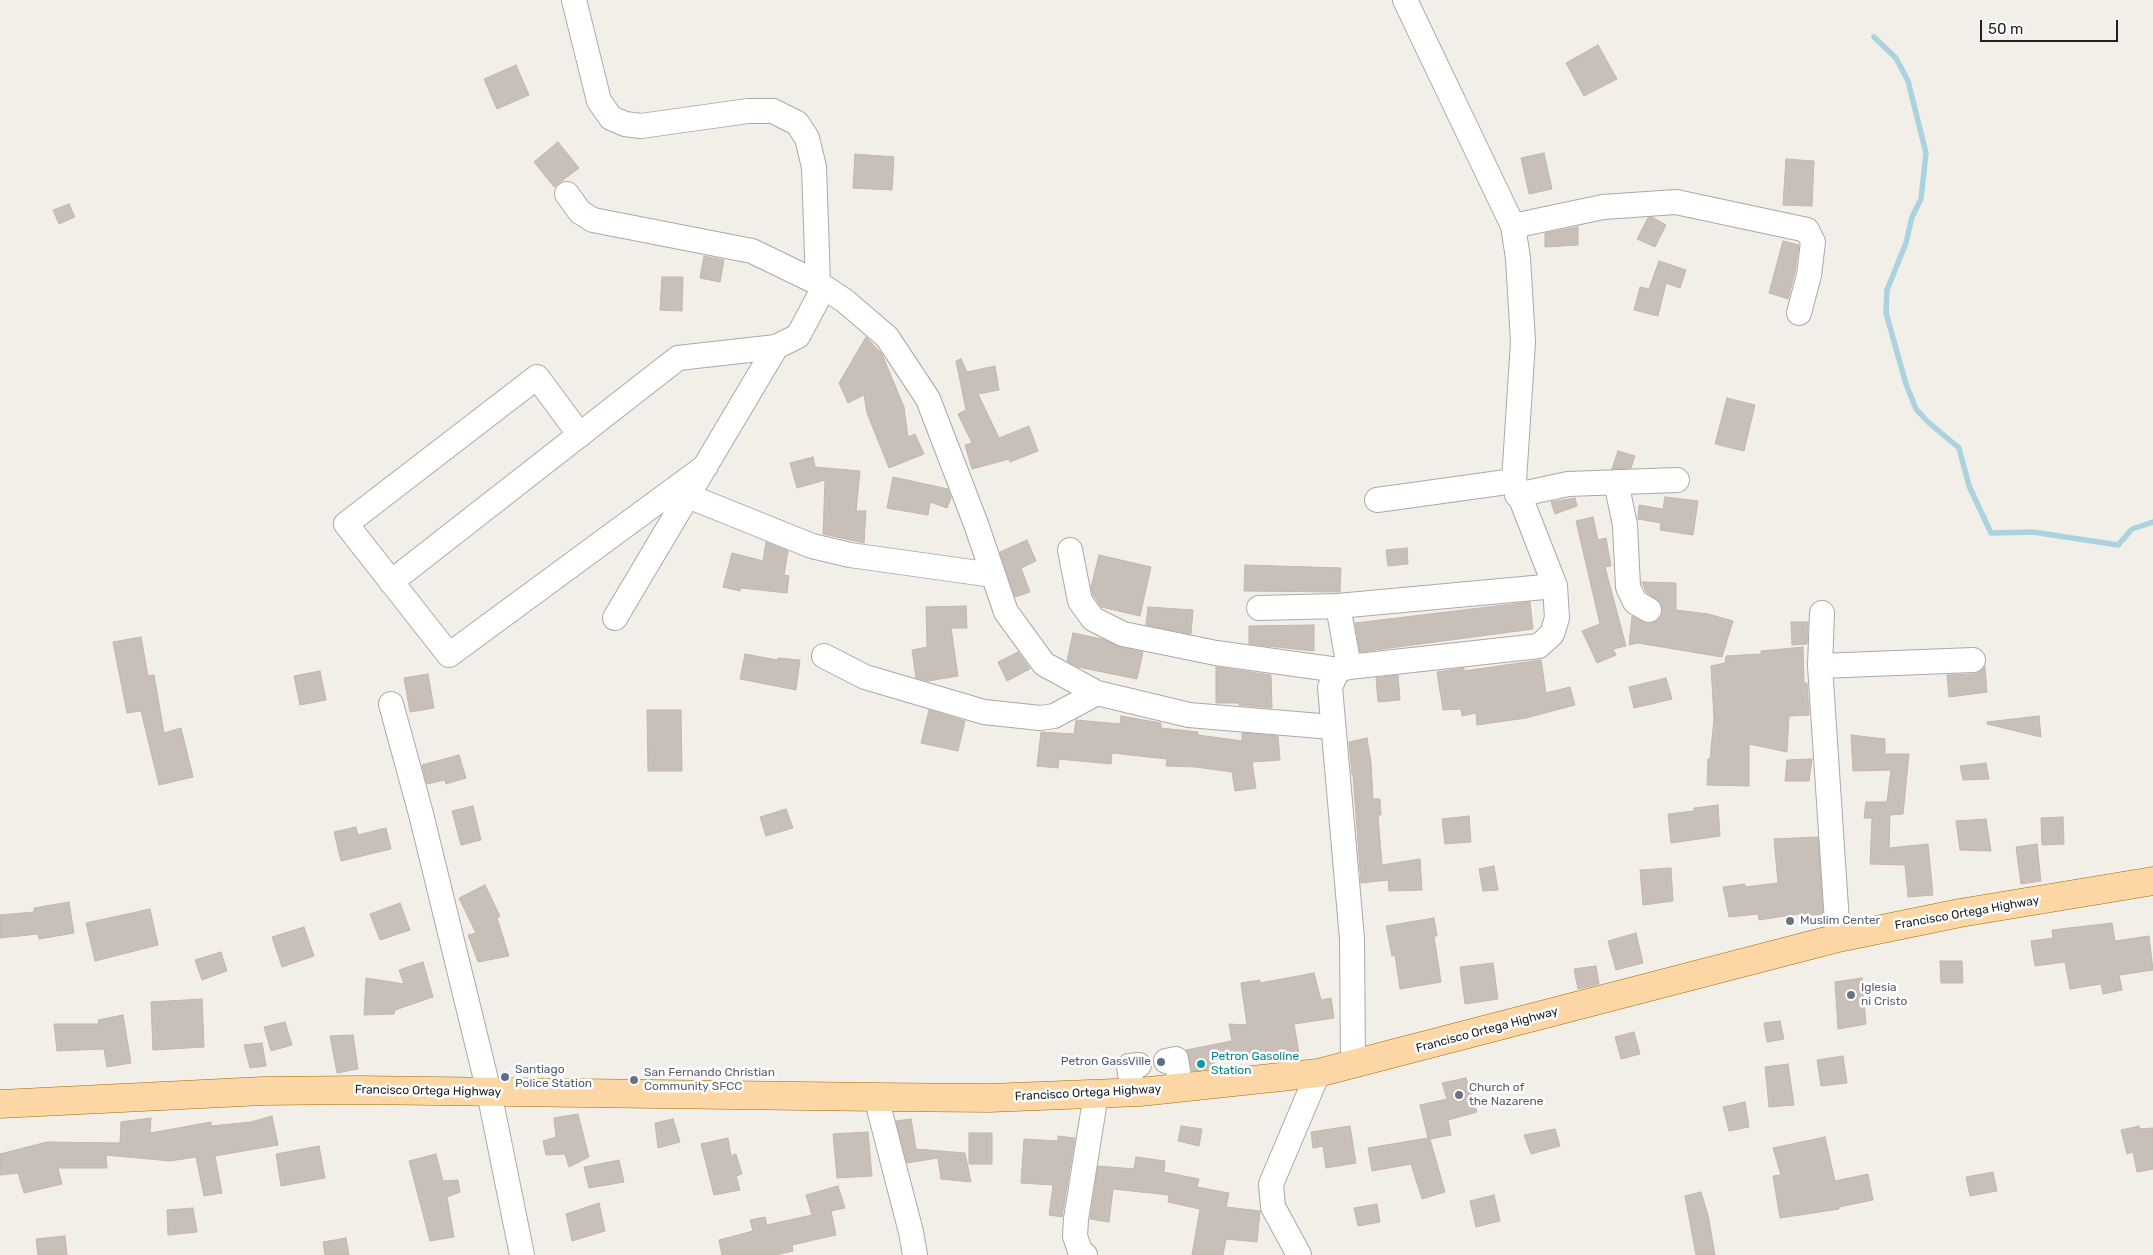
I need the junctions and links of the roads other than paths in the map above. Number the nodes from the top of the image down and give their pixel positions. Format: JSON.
{"nodes":[{"id":1,"x":574,"y":0,"type":"edge"},
{"id":2,"x":1405,"y":0,"type":"edge"},
{"id":3,"x":567,"y":194,"type":"dead end"},
{"id":4,"x":1513,"y":226,"type":"junction"},
{"id":5,"x":821,"y":285,"type":"junction"},
{"id":6,"x":1799,"y":313,"type":"dead end"},
{"id":7,"x":776,"y":347,"type":"junction"},
{"id":8,"x":580,"y":435,"type":"junction"},
{"id":9,"x":706,"y":466,"type":"junction"},
{"id":10,"x":1677,"y":480,"type":"dead end"},
{"id":11,"x":1616,"y":482,"type":"junction"},
{"id":12,"x":1516,"y":488,"type":"junction"},
{"id":13,"x":688,"y":496,"type":"junction"},
{"id":14,"x":1377,"y":500,"type":"dead end"},
{"id":15,"x":1070,"y":550,"type":"dead end"},
{"id":16,"x":993,"y":575,"type":"junction"},
{"id":17,"x":392,"y":582,"type":"junction"},
{"id":18,"x":1555,"y":586,"type":"junction"},
{"id":19,"x":1338,"y":606,"type":"junction"},
{"id":20,"x":1259,"y":608,"type":"dead end"},
{"id":21,"x":1649,"y":610,"type":"dead end"},
{"id":22,"x":1822,"y":613,"type":"dead end"},
{"id":23,"x":615,"y":618,"type":"dead end"},
{"id":24,"x":824,"y":656,"type":"dead end"},
{"id":25,"x":1973,"y":660,"type":"dead end"},
{"id":26,"x":1820,"y":666,"type":"junction"},
{"id":27,"x":1343,"y":668,"type":"junction"},
{"id":28,"x":1097,"y":693,"type":"junction"},
{"id":29,"x":391,"y":704,"type":"dead end"},
{"id":30,"x":1332,"y":727,"type":"junction"},
{"id":31,"x":2153,"y":881,"type":"edge"},
{"id":32,"x":1838,"y":938,"type":"junction"},
{"id":33,"x":1166,"y":1061,"type":"dead end"},
{"id":34,"x":1139,"y":1065,"type":"dead end"},
{"id":35,"x":1354,"y":1065,"type":"junction"},
{"id":36,"x":1318,"y":1073,"type":"junction"},
{"id":37,"x":1181,"y":1088,"type":"junction"},
{"id":38,"x":488,"y":1092,"type":"junction"},
{"id":39,"x":1133,"y":1093,"type":"junction"},
{"id":40,"x":1096,"y":1094,"type":"junction"},
{"id":41,"x":876,"y":1098,"type":"junction"},
{"id":42,"x":0,"y":1104,"type":"edge"},
{"id":43,"x":522,"y":1255,"type":"edge"},
{"id":44,"x":915,"y":1255,"type":"edge"},
{"id":45,"x":1085,"y":1255,"type":"edge"},
{"id":46,"x":1299,"y":1255,"type":"edge"}],
"edges":[{"from":1,"to":5,"type":"street"},
{"from":2,"to":4,"type":"street"},
{"from":3,"to":5,"type":"street"},
{"from":4,"to":6,"type":"street"},
{"from":4,"to":12,"type":"street"},
{"from":5,"to":7,"type":"street"},
{"from":5,"to":16,"type":"street"},
{"from":7,"to":8,"type":"street"},
{"from":7,"to":9,"type":"street"},
{"from":8,"to":17,"type":"street"},
{"from":8,"to":17,"type":"street"},
{"from":9,"to":13,"type":"street"},
{"from":9,"to":17,"type":"street"},
{"from":10,"to":11,"type":"street"},
{"from":11,"to":12,"type":"street"},
{"from":11,"to":21,"type":"street"},
{"from":12,"to":14,"type":"street"},
{"from":12,"to":18,"type":"street"},
{"from":13,"to":16,"type":"street"},
{"from":13,"to":23,"type":"street"},
{"from":15,"to":27,"type":"street"},
{"from":16,"to":28,"type":"street"},
{"from":18,"to":19,"type":"street"},
{"from":18,"to":27,"type":"street"},
{"from":19,"to":20,"type":"street"},
{"from":19,"to":27,"type":"street"},
{"from":22,"to":26,"type":"street"},
{"from":24,"to":28,"type":"street"},
{"from":25,"to":26,"type":"street"},
{"from":26,"to":32,"type":"street"},
{"from":27,"to":30,"type":"street"},
{"from":28,"to":30,"type":"street"},
{"from":29,"to":38,"type":"street"},
{"from":30,"to":35,"type":"street"},
{"from":31,"to":32,"type":"main road","name":"Francisco Ortega Highway"},
{"from":32,"to":35,"type":"main road","name":"Francisco Ortega Highway"},
{"from":33,"to":37,"type":"street"},
{"from":34,"to":39,"type":"street"},
{"from":35,"to":36,"type":"main road","name":"Francisco Ortega Highway"},
{"from":36,"to":37,"type":"main road","name":"Francisco Ortega Highway"},
{"from":36,"to":46,"type":"street"},
{"from":37,"to":39,"type":"main road","name":"Francisco Ortega Highway"},
{"from":38,"to":41,"type":"main road","name":"Francisco Ortega Highway"},
{"from":38,"to":42,"type":"main road","name":"Francisco Ortega Highway"},
{"from":38,"to":43,"type":"street"},
{"from":39,"to":40,"type":"main road","name":"Francisco Ortega Highway"},
{"from":40,"to":41,"type":"main road","name":"Francisco Ortega Highway"},
{"from":40,"to":45,"type":"street"},
{"from":41,"to":44,"type":"street"}]}
